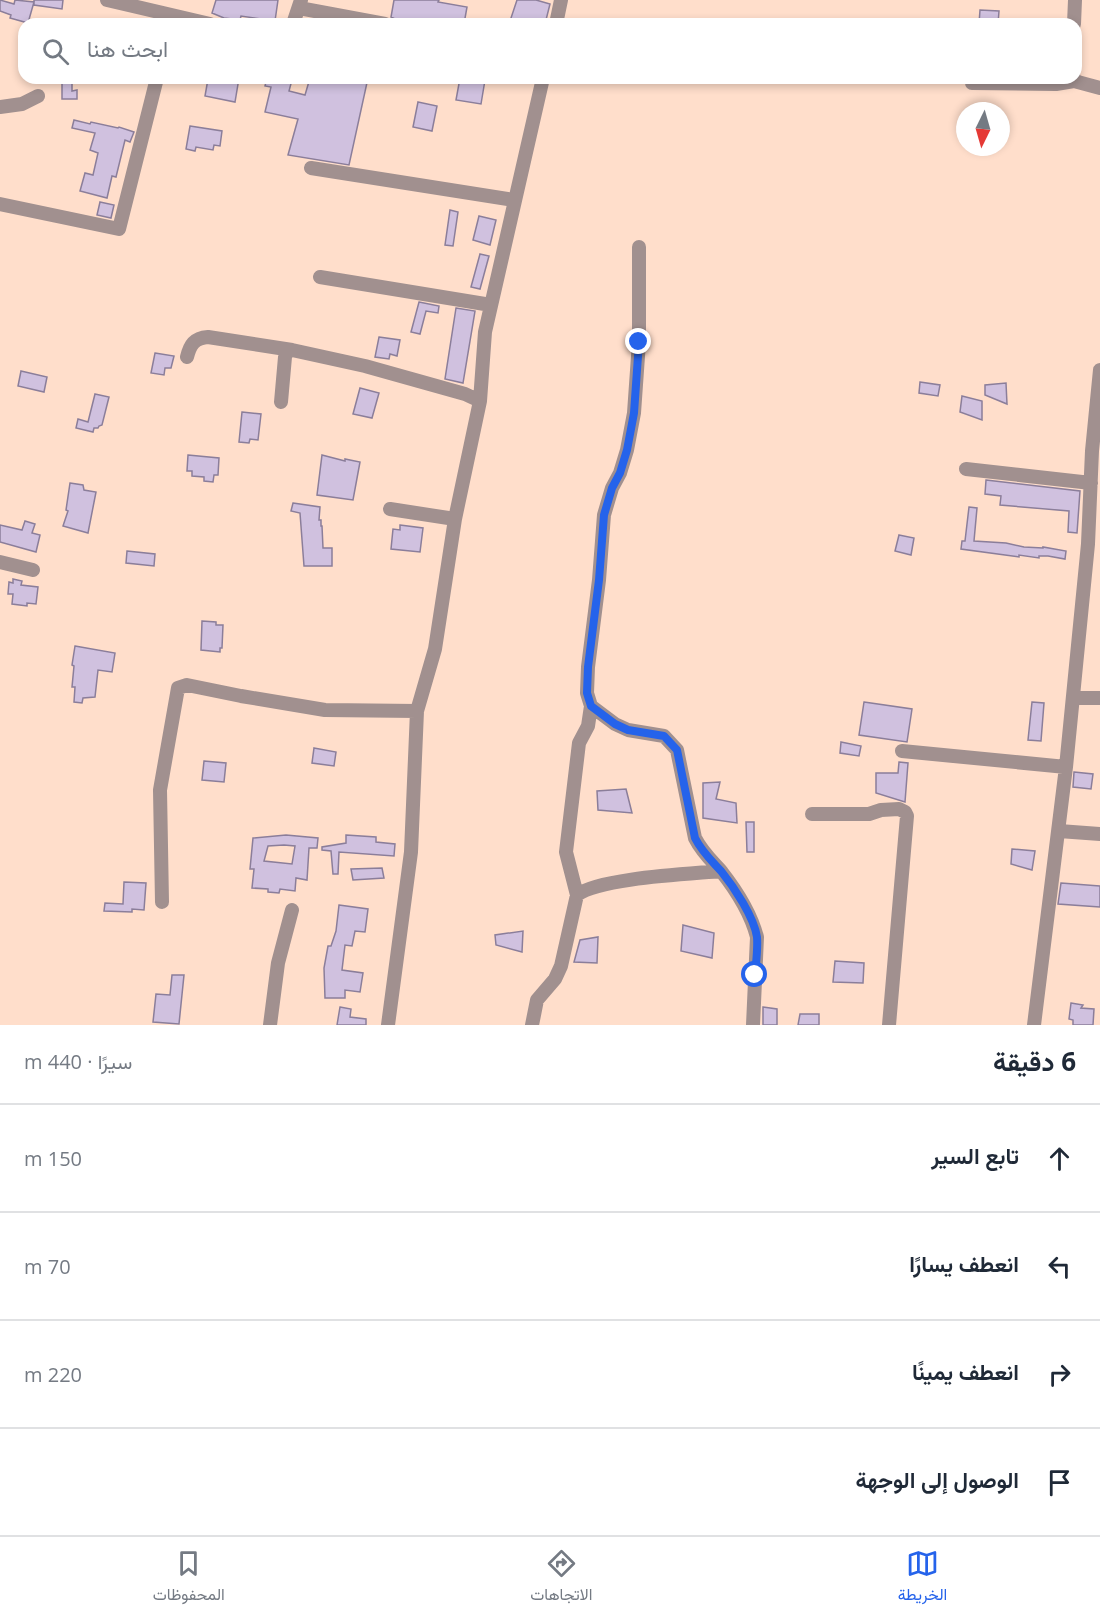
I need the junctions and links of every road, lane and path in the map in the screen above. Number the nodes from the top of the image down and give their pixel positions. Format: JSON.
{"nodes":[{"id":1,"x":107,"y":0,"type":"edge"},
{"id":2,"x":561,"y":0,"type":"edge"},
{"id":3,"x":1075,"y":0,"type":"edge"},
{"id":4,"x":300,"y":4,"type":"edge"},
{"id":5,"x":156,"y":5,"type":"edge"},
{"id":6,"x":193,"y":18,"type":"edge"},
{"id":7,"x":360,"y":18,"type":"edge"},
{"id":8,"x":557,"y":18,"type":"edge"},
{"id":9,"x":1074,"y":18,"type":"edge"},
{"id":10,"x":1082,"y":82,"type":"edge"},
{"id":11,"x":155,"y":84,"type":"edge"},
{"id":12,"x":542,"y":84,"type":"edge"},
{"id":13,"x":1100,"y":88,"type":"edge"},
{"id":14,"x":38,"y":96,"type":"dead end"},
{"id":15,"x":0,"y":107,"type":"edge"},
{"id":16,"x":311,"y":168,"type":"dead end"},
{"id":17,"x":514,"y":200,"type":"junction"},
{"id":18,"x":0,"y":204,"type":"edge"},
{"id":19,"x":639,"y":248,"type":"dead end"},
{"id":20,"x":320,"y":277,"type":"dead end"},
{"id":21,"x":491,"y":305,"type":"junction"},
{"id":22,"x":292,"y":350,"type":"junction"},
{"id":23,"x":187,"y":357,"type":"dead end"},
{"id":24,"x":1100,"y":370,"type":"edge"},
{"id":25,"x":480,"y":401,"type":"junction"},
{"id":26,"x":281,"y":402,"type":"dead end"},
{"id":27,"x":966,"y":468,"type":"dead end"},
{"id":28,"x":1091,"y":483,"type":"junction"},
{"id":29,"x":390,"y":509,"type":"dead end"},
{"id":30,"x":454,"y":519,"type":"junction"},
{"id":31,"x":1094,"y":544,"type":"edge"},
{"id":32,"x":0,"y":562,"type":"edge"},
{"id":33,"x":33,"y":570,"type":"dead end"},
{"id":34,"x":1072,"y":698,"type":"junction"},
{"id":35,"x":1100,"y":698,"type":"edge"},
{"id":36,"x":591,"y":706,"type":"junction"},
{"id":37,"x":417,"y":711,"type":"junction"},
{"id":38,"x":902,"y":751,"type":"dead end"},
{"id":39,"x":1066,"y":767,"type":"junction"},
{"id":40,"x":812,"y":814,"type":"dead end"},
{"id":41,"x":1059,"y":831,"type":"junction"},
{"id":42,"x":1100,"y":834,"type":"edge"},
{"id":43,"x":721,"y":871,"type":"junction"},
{"id":44,"x":577,"y":895,"type":"junction"},
{"id":45,"x":162,"y":902,"type":"dead end"},
{"id":46,"x":292,"y":910,"type":"dead end"},
{"id":47,"x":270,"y":1025,"type":"edge"},
{"id":48,"x":388,"y":1025,"type":"edge"},
{"id":49,"x":532,"y":1025,"type":"edge"},
{"id":50,"x":753,"y":1025,"type":"edge"},
{"id":51,"x":889,"y":1025,"type":"edge"},
{"id":52,"x":1034,"y":1025,"type":"edge"}],
"edges":[{"from":1,"to":5,"type":"street"},
{"from":2,"to":8,"type":"street"},
{"from":3,"to":9,"type":"street"},
{"from":4,"to":7,"type":"street"},
{"from":5,"to":6,"type":"street"},
{"from":10,"to":13,"type":"street"},
{"from":11,"to":18,"type":"street"},
{"from":12,"to":17,"type":"street"},
{"from":14,"to":15,"type":"street"},
{"from":16,"to":17,"type":"street"},
{"from":17,"to":21,"type":"street"},
{"from":19,"to":36,"type":"street"},
{"from":20,"to":21,"type":"street"},
{"from":21,"to":25,"type":"street"},
{"from":22,"to":23,"type":"street"},
{"from":22,"to":25,"type":"street"},
{"from":22,"to":26,"type":"street"},
{"from":24,"to":28,"type":"street"},
{"from":25,"to":30,"type":"street"},
{"from":27,"to":28,"type":"street"},
{"from":28,"to":31,"type":"street"},
{"from":29,"to":30,"type":"street"},
{"from":30,"to":37,"type":"street"},
{"from":31,"to":34,"type":"street"},
{"from":32,"to":33,"type":"street"},
{"from":34,"to":35,"type":"street"},
{"from":34,"to":39,"type":"street"},
{"from":36,"to":43,"type":"street"},
{"from":36,"to":44,"type":"street"},
{"from":37,"to":45,"type":"street"},
{"from":37,"to":48,"type":"street"},
{"from":38,"to":39,"type":"street"},
{"from":39,"to":41,"type":"street"},
{"from":40,"to":51,"type":"street"},
{"from":41,"to":42,"type":"street"},
{"from":41,"to":52,"type":"street"},
{"from":43,"to":44,"type":"street"},
{"from":43,"to":50,"type":"street"},
{"from":44,"to":49,"type":"street"},
{"from":46,"to":47,"type":"street"}]}
